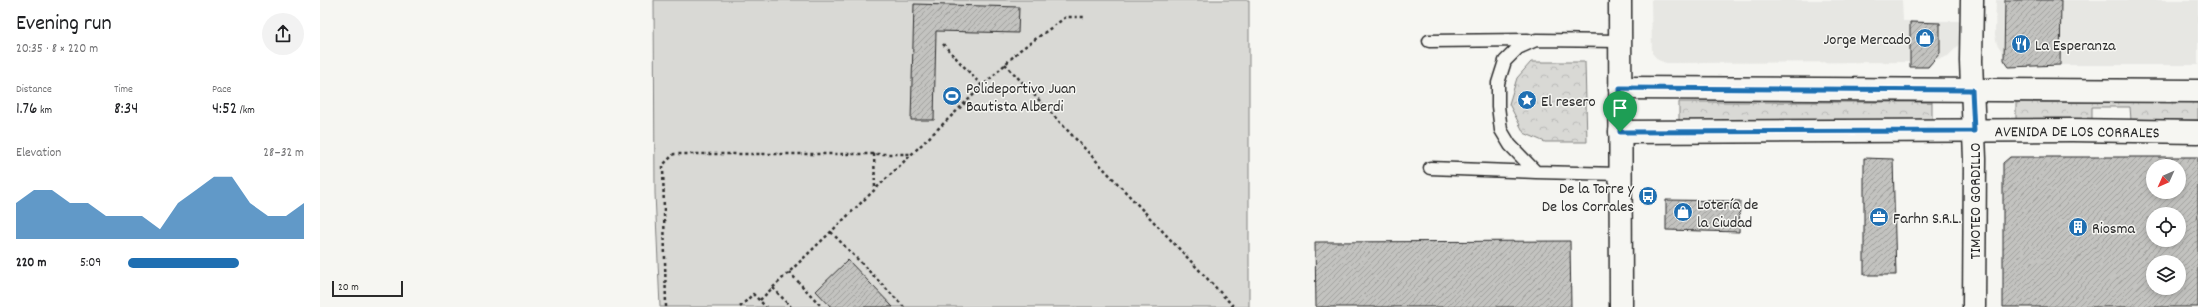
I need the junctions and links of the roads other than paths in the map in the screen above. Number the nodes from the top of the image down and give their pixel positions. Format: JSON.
{"nodes":[{"id":1,"x":1620,"y":0,"type":"edge"},
{"id":2,"x":1972,"y":0,"type":"edge"},
{"id":3,"x":1536,"y":40,"type":"junction"},
{"id":4,"x":1429,"y":41,"type":"dead end"},
{"id":5,"x":1620,"y":41,"type":"junction"},
{"id":6,"x":1620,"y":88,"type":"junction"},
{"id":7,"x":1972,"y":90,"type":"junction"},
{"id":8,"x":2198,"y":91,"type":"edge"},
{"id":9,"x":1974,"y":131,"type":"junction"},
{"id":10,"x":1620,"y":132,"type":"junction"},
{"id":11,"x":2198,"y":132,"type":"edge"},
{"id":12,"x":1430,"y":168,"type":"dead end"},
{"id":13,"x":1536,"y":172,"type":"junction"},
{"id":14,"x":1620,"y":174,"type":"junction"},
{"id":15,"x":1621,"y":307,"type":"edge"},
{"id":16,"x":1974,"y":307,"type":"edge"}],
"edges":[{"from":1,"to":5,"type":"main road"},
{"from":2,"to":7,"type":"main road","name":"TIMOTEO GORDILLO"},
{"from":3,"to":4,"type":"lane"},
{"from":3,"to":5,"type":"lane"},
{"from":3,"to":13,"type":"lane"},
{"from":5,"to":6,"type":"main road"},
{"from":6,"to":7,"type":"main road"},
{"from":6,"to":10,"type":"main road"},
{"from":7,"to":8,"type":"main road"},
{"from":7,"to":9,"type":"main road","name":"TIMOTEO GORDILLO"},
{"from":9,"to":10,"type":"main road","name":"AVENIDA DE LOS CORRALES"},
{"from":9,"to":11,"type":"main road","name":"AVENIDA DE LOS CORRALES"},
{"from":9,"to":16,"type":"main road","name":"TIMOTEO GORDILLO"},
{"from":10,"to":14,"type":"main road"},
{"from":12,"to":13,"type":"lane"},
{"from":13,"to":14,"type":"lane"},
{"from":14,"to":15,"type":"main road"}]}
